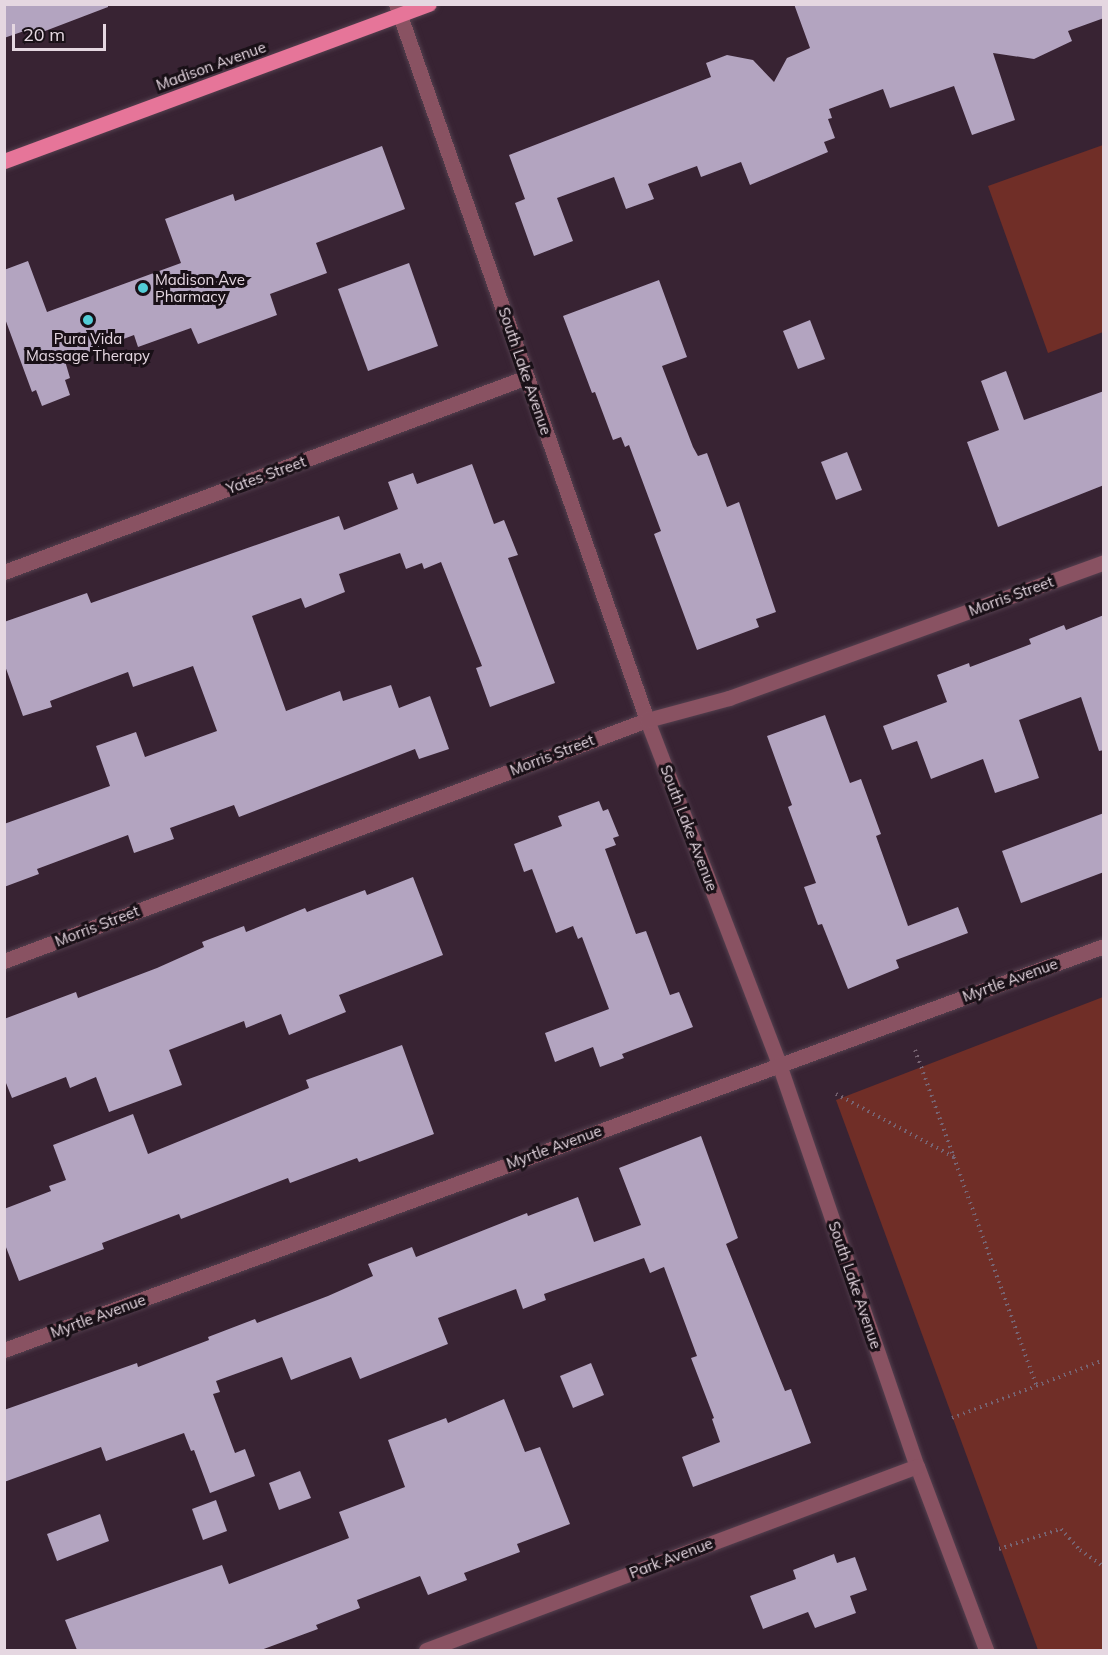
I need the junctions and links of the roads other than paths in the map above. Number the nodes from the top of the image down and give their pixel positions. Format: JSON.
{"nodes":[{"id":1,"x":429,"y":4,"type":"edge"},
{"id":2,"x":398,"y":10,"type":"edge"},
{"id":3,"x":4,"y":161,"type":"edge"},
{"id":4,"x":527,"y":377,"type":"junction"},
{"id":5,"x":1104,"y":562,"type":"edge"},
{"id":6,"x":4,"y":572,"type":"edge"},
{"id":7,"x":646,"y":720,"type":"junction"},
{"id":8,"x":1104,"y":946,"type":"edge"},
{"id":9,"x":4,"y":961,"type":"edge"},
{"id":10,"x":779,"y":1064,"type":"junction"},
{"id":11,"x":4,"y":1350,"type":"edge"},
{"id":12,"x":917,"y":1466,"type":"junction"},
{"id":13,"x":426,"y":1650,"type":"edge"},
{"id":14,"x":986,"y":1650,"type":"edge"}],
"edges":[{"from":1,"to":2,"type":"main road","name":"Madison Avenue"},
{"from":2,"to":3,"type":"main road","name":"Madison Avenue"},
{"from":2,"to":4,"type":"street","name":"South Lake Avenue"},
{"from":4,"to":6,"type":"street","name":"Yates Street"},
{"from":4,"to":7,"type":"street","name":"South Lake Avenue"},
{"from":5,"to":7,"type":"street","name":"Morris Street"},
{"from":7,"to":9,"type":"street","name":"Morris Street"},
{"from":7,"to":10,"type":"street","name":"South Lake Avenue"},
{"from":8,"to":10,"type":"street","name":"Myrtle Avenue"},
{"from":10,"to":11,"type":"street","name":"Myrtle Avenue"},
{"from":10,"to":12,"type":"street","name":"South Lake Avenue"},
{"from":12,"to":13,"type":"street","name":"Park Avenue"},
{"from":12,"to":14,"type":"street","name":"South Lake Avenue"}]}
